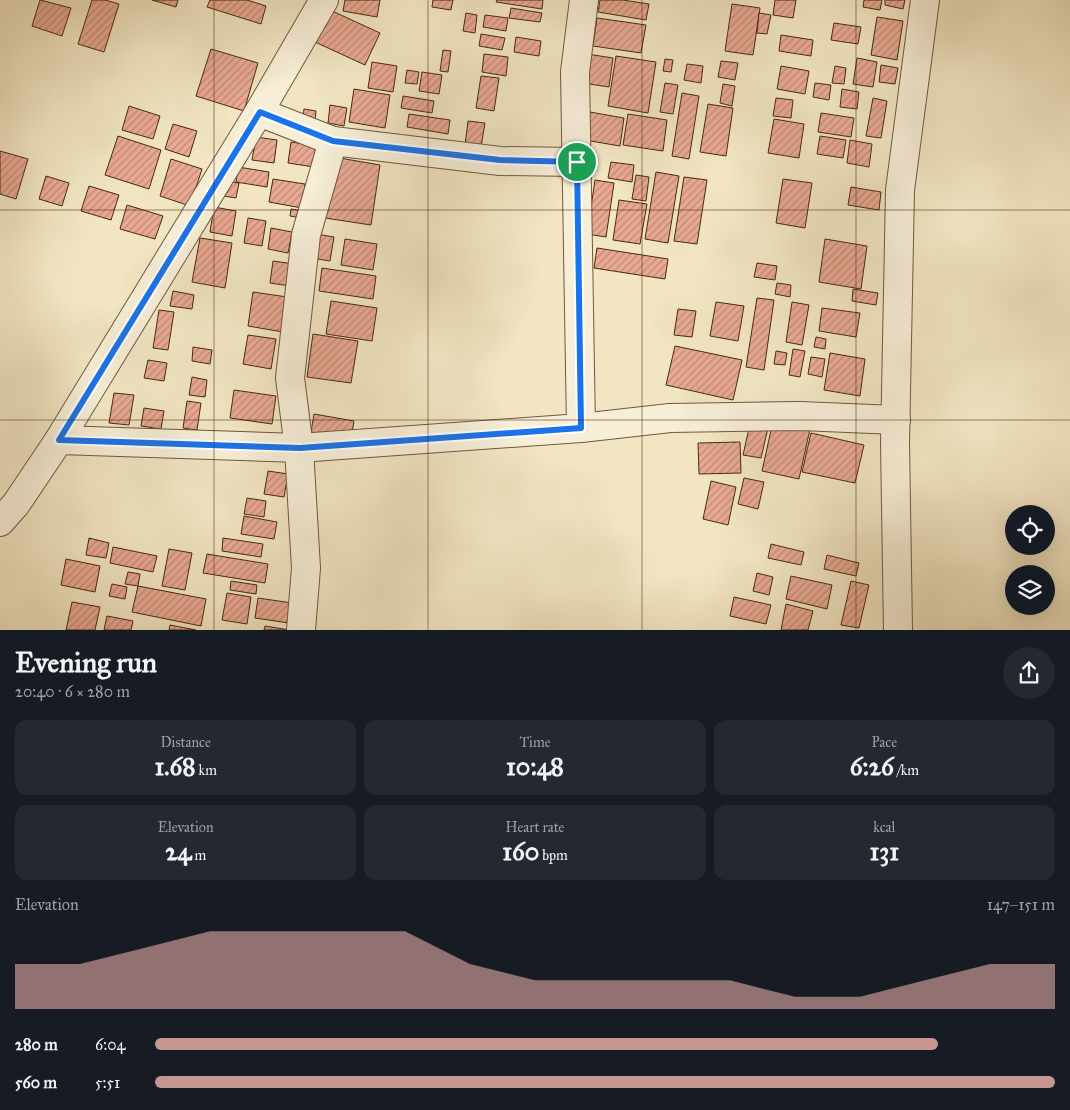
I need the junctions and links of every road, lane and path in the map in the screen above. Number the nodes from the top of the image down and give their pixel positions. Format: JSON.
{"nodes":[{"id":1,"x":324,"y":0,"type":"edge"},
{"id":2,"x":584,"y":0,"type":"edge"},
{"id":3,"x":925,"y":0,"type":"edge"},
{"id":4,"x":260,"y":112,"type":"junction"},
{"id":5,"x":333,"y":141,"type":"junction"},
{"id":6,"x":577,"y":162,"type":"junction"},
{"id":7,"x":896,"y":420,"type":"junction"},
{"id":8,"x":581,"y":428,"type":"junction"},
{"id":9,"x":59,"y":440,"type":"junction"},
{"id":10,"x":300,"y":448,"type":"junction"},
{"id":11,"x":0,"y":522,"type":"edge"},
{"id":12,"x":301,"y":630,"type":"edge"},
{"id":13,"x":898,"y":630,"type":"edge"}],
"edges":[{"from":1,"to":4,"type":"street"},
{"from":2,"to":6,"type":"street"},
{"from":3,"to":7,"type":"street"},
{"from":4,"to":5,"type":"street"},
{"from":4,"to":9,"type":"street"},
{"from":5,"to":6,"type":"street"},
{"from":5,"to":10,"type":"street"},
{"from":6,"to":8,"type":"street"},
{"from":7,"to":8,"type":"street"},
{"from":7,"to":13,"type":"street"},
{"from":8,"to":10,"type":"street"},
{"from":9,"to":10,"type":"street"},
{"from":9,"to":11,"type":"street"},
{"from":10,"to":12,"type":"street"}]}
